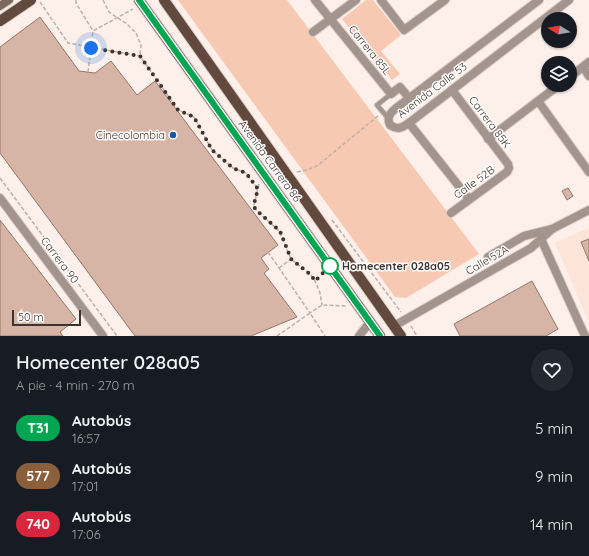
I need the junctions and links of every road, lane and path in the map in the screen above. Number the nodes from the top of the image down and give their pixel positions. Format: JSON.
{"nodes":[{"id":1,"x":9,"y":0,"type":"edge"},
{"id":2,"x":76,"y":0,"type":"edge"},
{"id":3,"x":103,"y":0,"type":"edge"},
{"id":4,"x":139,"y":0,"type":"edge"},
{"id":5,"x":164,"y":0,"type":"edge"},
{"id":6,"x":315,"y":0,"type":"edge"},
{"id":7,"x":356,"y":0,"type":"edge"},
{"id":8,"x":381,"y":0,"type":"edge"},
{"id":9,"x":445,"y":0,"type":"edge"},
{"id":10,"x":538,"y":0,"type":"edge"},
{"id":11,"x":569,"y":0,"type":"edge"},
{"id":12,"x":35,"y":1,"type":"edge"},
{"id":13,"x":0,"y":6,"type":"edge"},
{"id":14,"x":133,"y":9,"type":"dead end"},
{"id":15,"x":117,"y":18,"type":"junction"},
{"id":16,"x":331,"y":19,"type":"junction"},
{"id":17,"x":0,"y":21,"type":"edge"},
{"id":18,"x":93,"y":31,"type":"junction"},
{"id":19,"x":314,"y":32,"type":"dead end"},
{"id":20,"x":91,"y":48,"type":"junction"},
{"id":21,"x":140,"y":56,"type":"junction"},
{"id":22,"x":586,"y":65,"type":"edge"},
{"id":23,"x":88,"y":72,"type":"dead end"},
{"id":24,"x":577,"y":72,"type":"edge"},
{"id":25,"x":589,"y":76,"type":"edge"},
{"id":26,"x":452,"y":90,"type":"junction"},
{"id":27,"x":550,"y":92,"type":"edge"},
{"id":28,"x":391,"y":94,"type":"junction"},
{"id":29,"x":409,"y":98,"type":"junction"},
{"id":30,"x":538,"y":101,"type":"junction"},
{"id":31,"x":385,"y":115,"type":"junction"},
{"id":32,"x":409,"y":123,"type":"junction"},
{"id":33,"x":488,"y":139,"type":"junction"},
{"id":34,"x":509,"y":168,"type":"joint"},
{"id":35,"x":296,"y":172,"type":"dead end"},
{"id":36,"x":589,"y":172,"type":"edge"},
{"id":37,"x":0,"y":178,"type":"edge"},
{"id":38,"x":259,"y":184,"type":"dead end"},
{"id":39,"x":258,"y":189,"type":"junction"},
{"id":40,"x":0,"y":198,"type":"edge"},
{"id":41,"x":469,"y":199,"type":"junction"},
{"id":42,"x":589,"y":210,"type":"edge"},
{"id":43,"x":451,"y":213,"type":"dead end"},
{"id":44,"x":552,"y":229,"type":"junction"},
{"id":45,"x":541,"y":239,"type":"junction"},
{"id":46,"x":268,"y":252,"type":"dead end"},
{"id":47,"x":488,"y":257,"type":"dead end"},
{"id":48,"x":291,"y":259,"type":"junction"},
{"id":49,"x":279,"y":268,"type":"junction"},
{"id":50,"x":322,"y":305,"type":"junction"},
{"id":51,"x":346,"y":306,"type":"dead end"},
{"id":52,"x":310,"y":313,"type":"junction"},
{"id":53,"x":370,"y":322,"type":"junction"},
{"id":54,"x":394,"y":326,"type":"junction"},
{"id":55,"x":103,"y":336,"type":"edge"},
{"id":56,"x":117,"y":336,"type":"edge"},
{"id":57,"x":277,"y":336,"type":"edge"},
{"id":58,"x":325,"y":336,"type":"edge"},
{"id":59,"x":359,"y":336,"type":"edge"},
{"id":60,"x":380,"y":336,"type":"edge"},
{"id":61,"x":401,"y":336,"type":"edge"},
{"id":62,"x":585,"y":336,"type":"edge"}],
"edges":[{"from":1,"to":13,"type":"main road"},
{"from":2,"to":18,"type":"path"},
{"from":3,"to":15,"type":"path"},
{"from":4,"to":53,"type":"main road","name":"Avenida Carrera 86"},
{"from":5,"to":54,"type":"main road","name":"Avenida Carrera 86"},
{"from":6,"to":16,"type":"street","name":"Carrera 85L"},
{"from":7,"to":16,"type":"street"},
{"from":8,"to":9,"type":"street"},
{"from":10,"to":29,"type":"street","name":"Avenida Calle 53"},
{"from":11,"to":26,"type":"street","name":"Avenida Calle 53"},
{"from":12,"to":17,"type":"main road"},
{"from":12,"to":20,"type":"path"},
{"from":14,"to":15,"type":"path"},
{"from":15,"to":18,"type":"path"},
{"from":15,"to":21,"type":"path"},
{"from":16,"to":19,"type":"street"},
{"from":16,"to":28,"type":"street","name":"Carrera 85L"},
{"from":18,"to":20,"type":"path"},
{"from":20,"to":21,"type":"path"},
{"from":20,"to":23,"type":"path"},
{"from":21,"to":39,"type":"path"},
{"from":22,"to":24,"type":"street"},
{"from":22,"to":25,"type":"street"},
{"from":26,"to":32,"type":"street","name":"Avenida Calle 53"},
{"from":26,"to":33,"type":"street","name":"Carrera 85K"},
{"from":27,"to":30,"type":"street"},
{"from":28,"to":29,"type":"street"},
{"from":28,"to":31,"type":"lane"},
{"from":29,"to":31,"type":"street","name":"Avenida Calle 53"},
{"from":30,"to":33,"type":"street"},
{"from":30,"to":36,"type":"street"},
{"from":31,"to":32,"type":"street","name":"Avenida Calle 53"},
{"from":31,"to":35,"type":"path"},
{"from":32,"to":41,"type":"street"},
{"from":33,"to":34,"type":"street","name":"Carrera 85K"},
{"from":34,"to":41,"type":"street","name":"Calle 52B"},
{"from":37,"to":56,"type":"path"},
{"from":38,"to":39,"type":"path"},
{"from":39,"to":48,"type":"path"},
{"from":40,"to":55,"type":"street","name":"Carrera 90"},
{"from":41,"to":43,"type":"street","name":"Calle 52B"},
{"from":42,"to":44,"type":"street","name":"Calle 52A"},
{"from":44,"to":45,"type":"street","name":"Calle 52A"},
{"from":44,"to":47,"type":"street"},
{"from":45,"to":54,"type":"street","name":"Calle 52A"},
{"from":45,"to":62,"type":"street"},
{"from":46,"to":49,"type":"path"},
{"from":48,"to":49,"type":"path"},
{"from":48,"to":50,"type":"path"},
{"from":49,"to":52,"type":"path"},
{"from":50,"to":51,"type":"path"},
{"from":50,"to":52,"type":"path"},
{"from":52,"to":57,"type":"path"},
{"from":52,"to":58,"type":"path"},
{"from":53,"to":59,"type":"street"},
{"from":53,"to":60,"type":"main road","name":"Avenida Carrera 86"},
{"from":54,"to":61,"type":"main road","name":"Avenida Carrera 86"}]}
